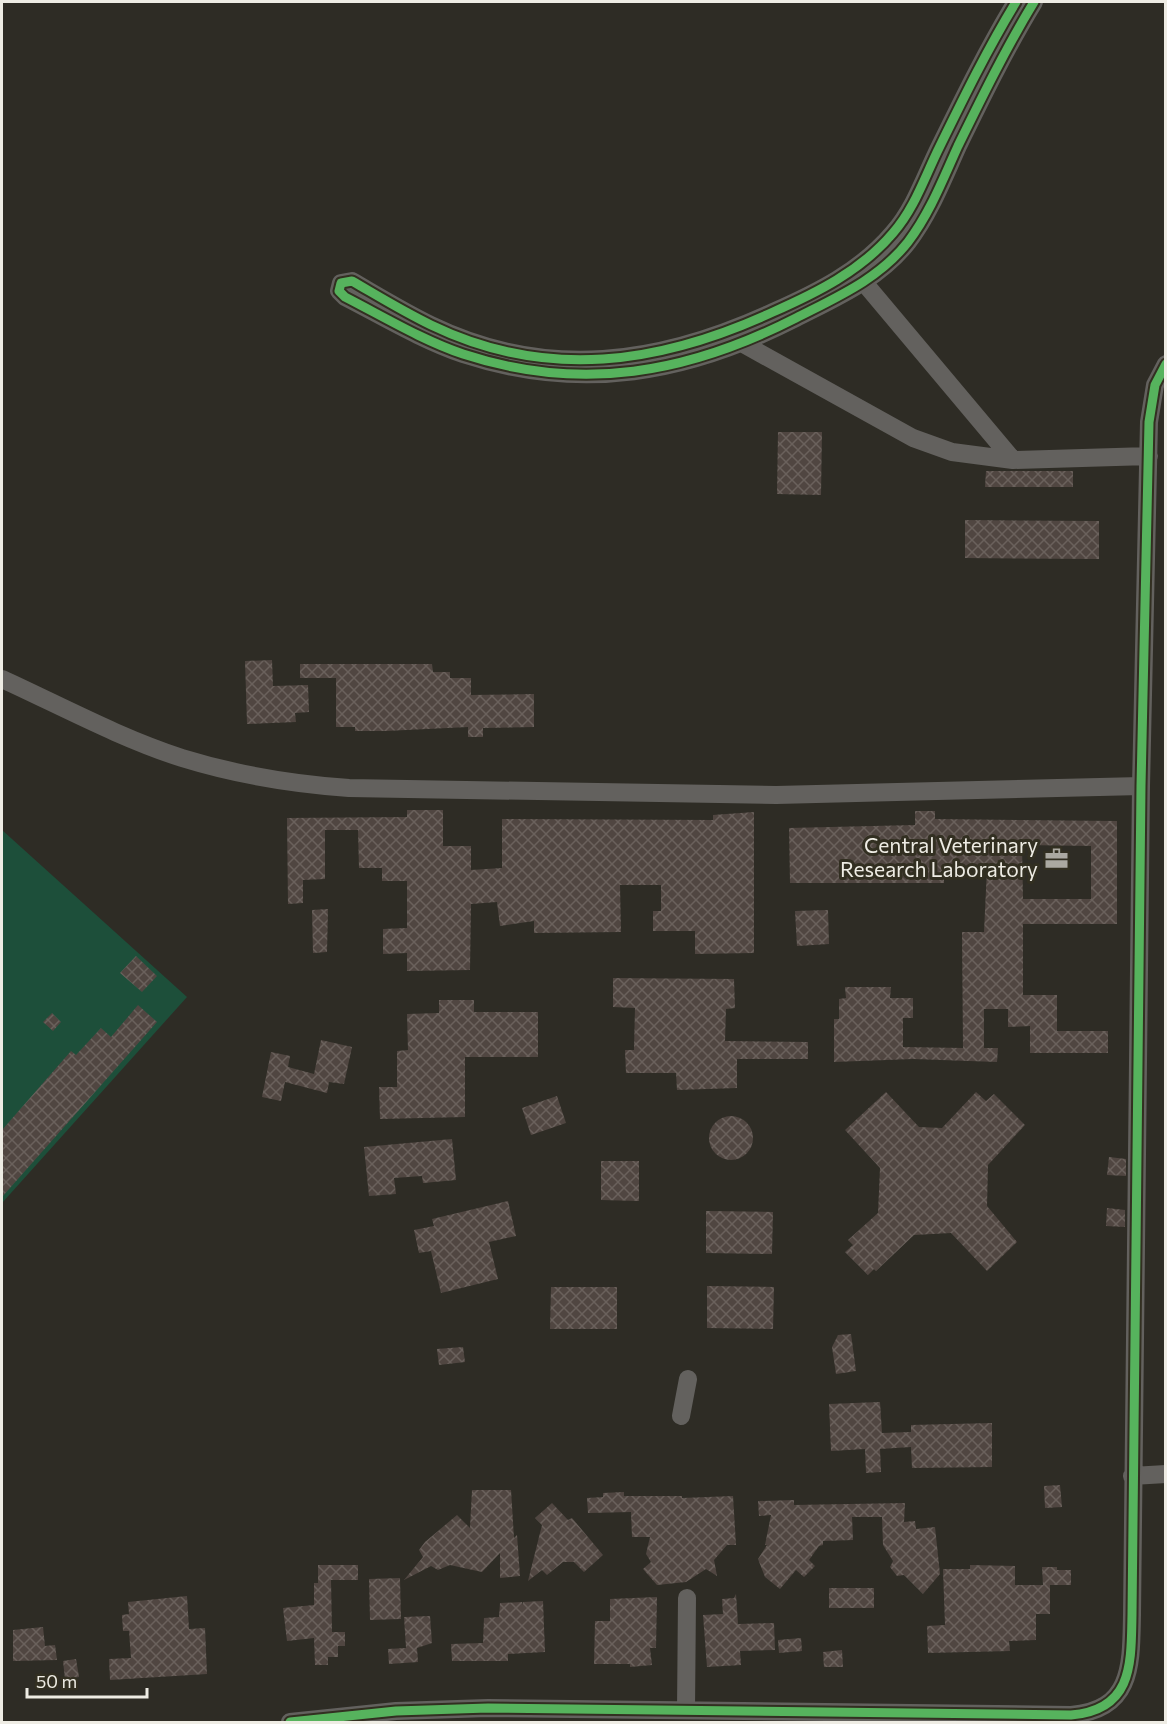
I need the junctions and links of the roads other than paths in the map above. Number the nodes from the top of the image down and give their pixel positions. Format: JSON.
{"nodes":[{"id":1,"x":1016,"y":2,"type":"edge"},
{"id":2,"x":1034,"y":2,"type":"edge"},
{"id":3,"x":900,"y":239,"type":"junction"},
{"id":4,"x":858,"y":276,"type":"junction"},
{"id":5,"x":724,"y":333,"type":"junction"},
{"id":6,"x":743,"y":344,"type":"junction"},
{"id":7,"x":1166,"y":363,"type":"edge"},
{"id":8,"x":1149,"y":456,"type":"junction"},
{"id":9,"x":1013,"y":460,"type":"junction"},
{"id":10,"x":2,"y":679,"type":"edge"},
{"id":11,"x":1141,"y":786,"type":"junction"},
{"id":12,"x":688,"y":1379,"type":"dead end"},
{"id":13,"x":681,"y":1416,"type":"dead end"},
{"id":14,"x":1166,"y":1474,"type":"edge"},
{"id":15,"x":1132,"y":1476,"type":"junction"},
{"id":16,"x":687,"y":1598,"type":"dead end"},
{"id":17,"x":686,"y":1710,"type":"junction"},
{"id":18,"x":725,"y":1717,"type":"edge"},
{"id":19,"x":290,"y":1722,"type":"edge"}],
"edges":[{"from":1,"to":3,"type":"street"},
{"from":2,"to":3,"type":"street"},
{"from":3,"to":4,"type":"street"},
{"from":4,"to":5,"type":"street"},
{"from":4,"to":6,"type":"street"},
{"from":4,"to":9,"type":"street"},
{"from":5,"to":6,"type":"street"},
{"from":5,"to":6,"type":"street"},
{"from":6,"to":9,"type":"street"},
{"from":7,"to":8,"type":"street"},
{"from":8,"to":9,"type":"street"},
{"from":8,"to":11,"type":"street"},
{"from":10,"to":11,"type":"street"},
{"from":11,"to":15,"type":"street"},
{"from":12,"to":13,"type":"street"},
{"from":14,"to":15,"type":"street"},
{"from":15,"to":18,"type":"street"},
{"from":16,"to":17,"type":"street"},
{"from":17,"to":18,"type":"street"},
{"from":17,"to":19,"type":"street"}]}
